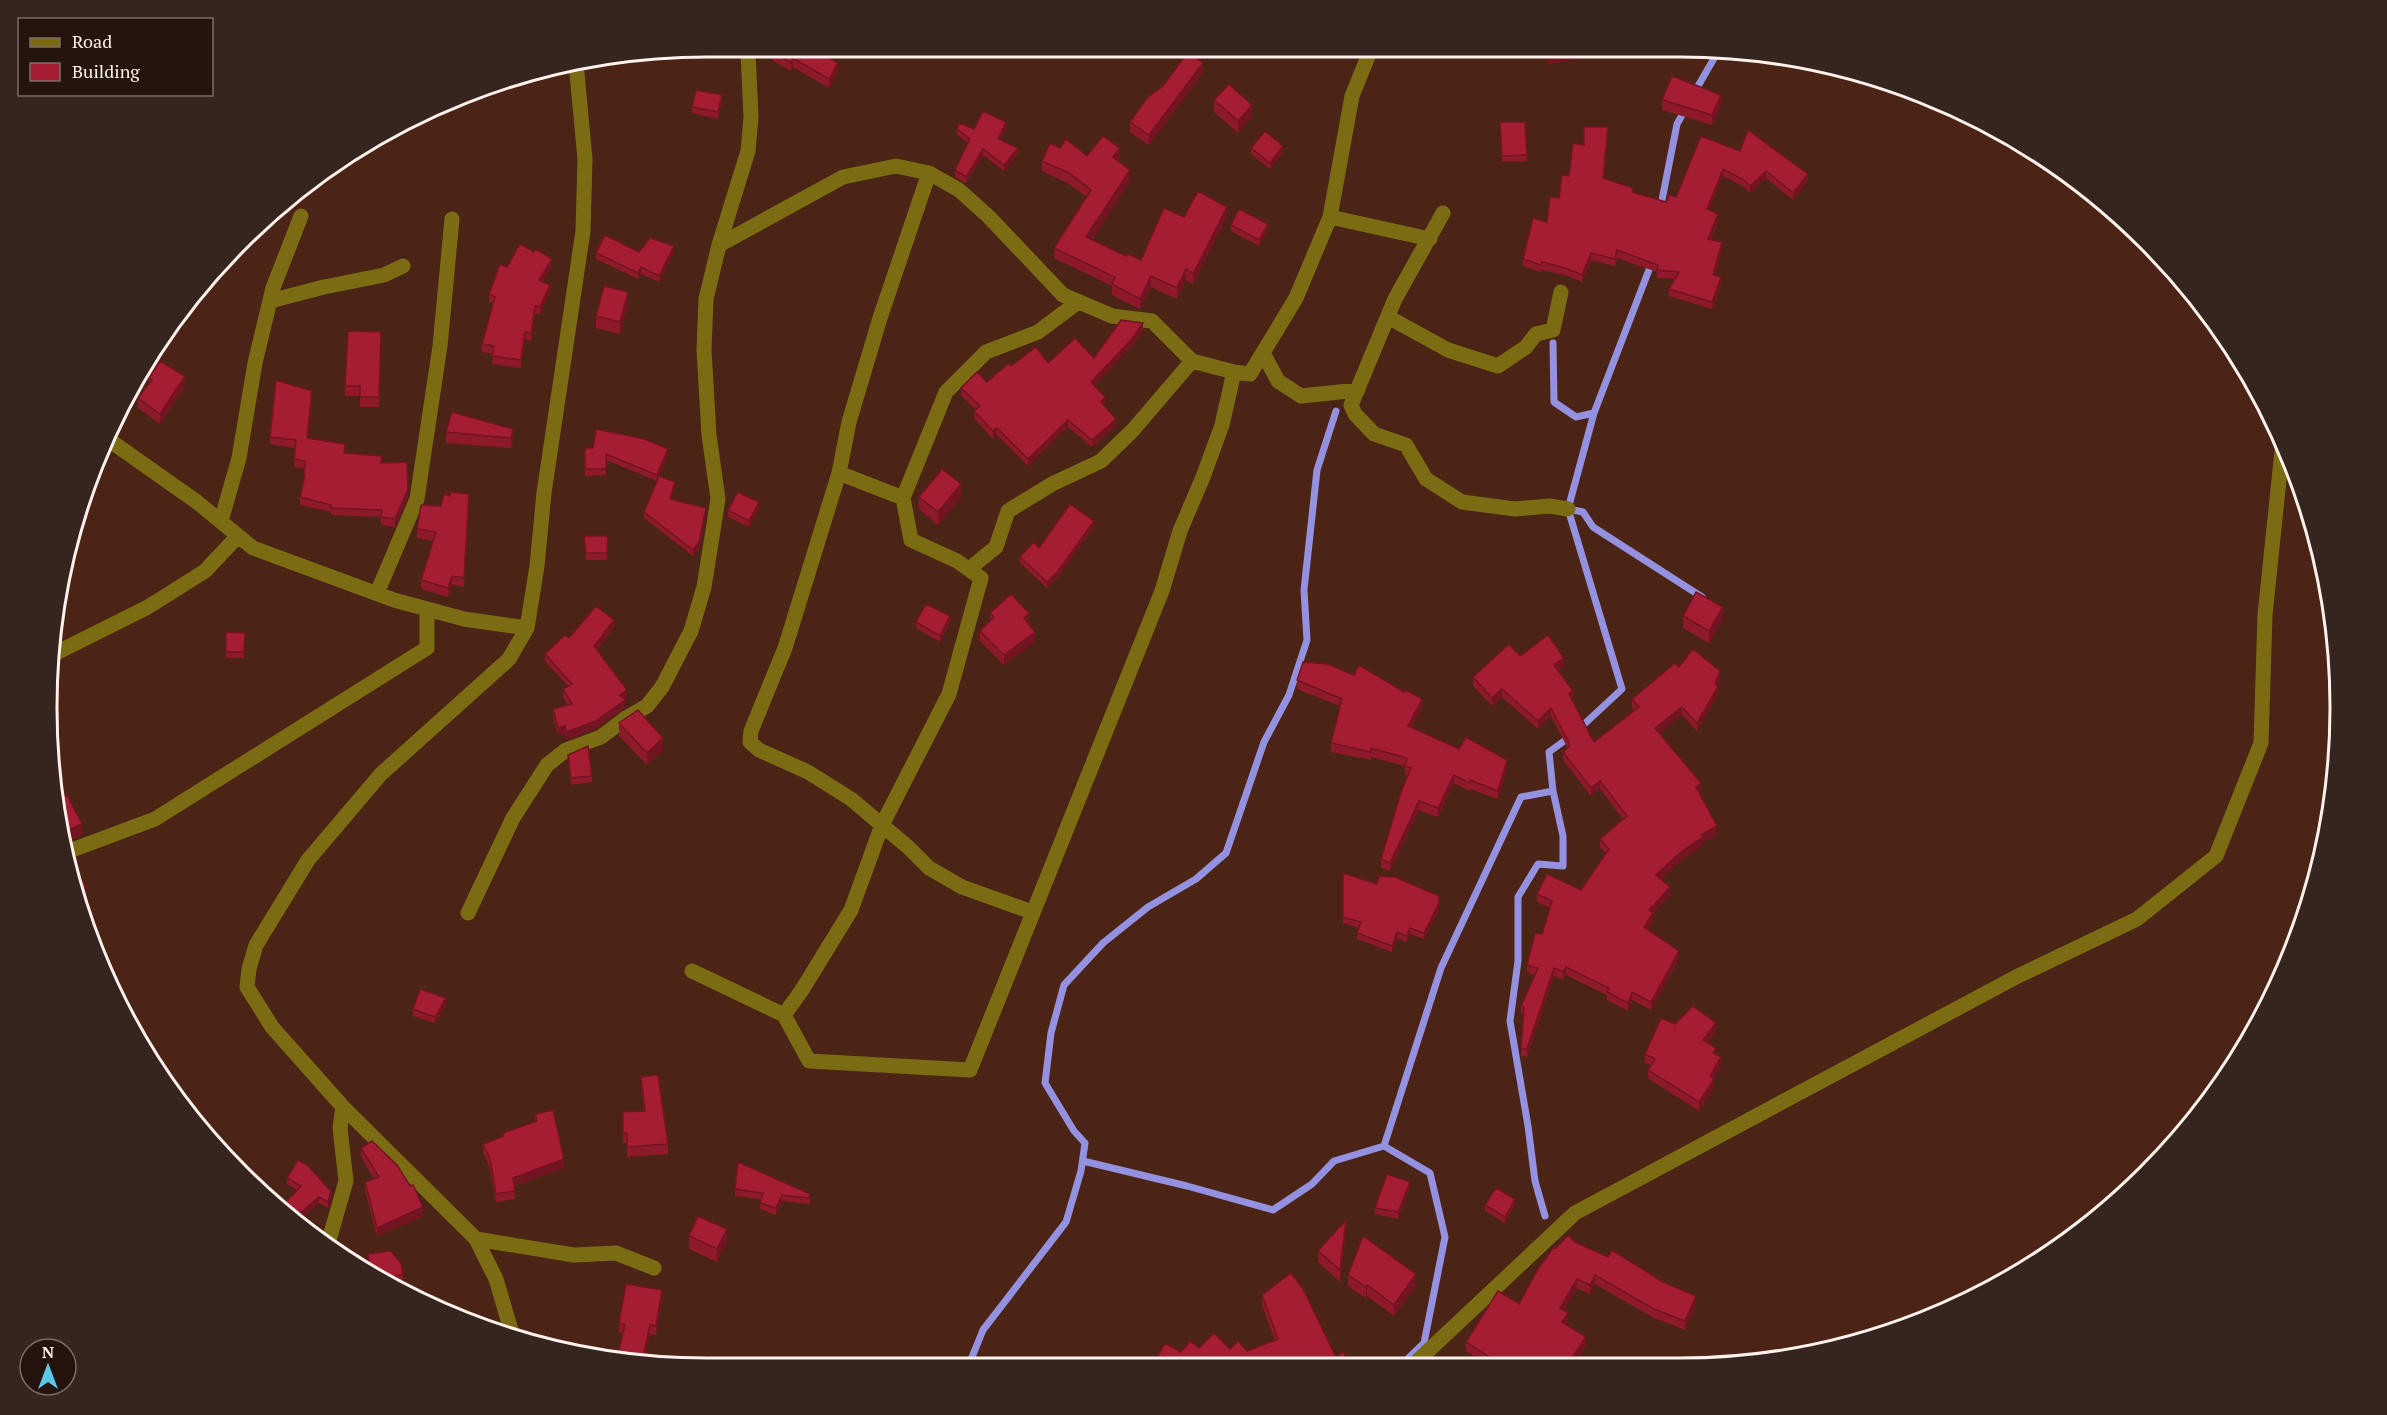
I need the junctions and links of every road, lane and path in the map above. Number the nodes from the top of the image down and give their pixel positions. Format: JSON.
{"nodes":[{"id":1,"x":748,"y":57,"type":"edge"},
{"id":2,"x":1368,"y":57,"type":"edge"},
{"id":3,"x":577,"y":70,"type":"edge"},
{"id":4,"x":929,"y":173,"type":"junction"},
{"id":5,"x":1443,"y":213,"type":"dead end"},
{"id":6,"x":301,"y":216,"type":"dead end"},
{"id":7,"x":1330,"y":217,"type":"junction"},
{"id":8,"x":452,"y":219,"type":"dead end"},
{"id":9,"x":1430,"y":239,"type":"junction"},
{"id":10,"x":719,"y":245,"type":"junction"},
{"id":11,"x":403,"y":266,"type":"dead end"},
{"id":12,"x":1561,"y":292,"type":"dead end"},
{"id":13,"x":270,"y":301,"type":"junction"},
{"id":14,"x":1078,"y":302,"type":"junction"},
{"id":15,"x":1388,"y":317,"type":"junction"},
{"id":16,"x":1263,"y":353,"type":"junction"},
{"id":17,"x":1192,"y":361,"type":"junction"},
{"id":18,"x":1234,"y":372,"type":"junction"},
{"id":19,"x":1358,"y":390,"type":"junction"},
{"id":20,"x":114,"y":443,"type":"edge"},
{"id":21,"x":2281,"y":461,"type":"edge"},
{"id":22,"x":839,"y":473,"type":"junction"},
{"id":23,"x":903,"y":498,"type":"junction"},
{"id":24,"x":1568,"y":509,"type":"dead end"},
{"id":25,"x":221,"y":521,"type":"junction"},
{"id":26,"x":238,"y":536,"type":"junction"},
{"id":27,"x":969,"y":569,"type":"junction"},
{"id":28,"x":377,"y":593,"type":"junction"},
{"id":29,"x":427,"y":609,"type":"junction"},
{"id":30,"x":527,"y":628,"type":"junction"},
{"id":31,"x":60,"y":651,"type":"edge"},
{"id":32,"x":882,"y":825,"type":"junction"},
{"id":33,"x":73,"y":851,"type":"edge"},
{"id":34,"x":1032,"y":912,"type":"junction"},
{"id":35,"x":468,"y":913,"type":"dead end"},
{"id":36,"x":692,"y":971,"type":"dead end"},
{"id":37,"x":784,"y":1015,"type":"junction"},
{"id":38,"x":344,"y":1107,"type":"junction"},
{"id":39,"x":330,"y":1237,"type":"edge"},
{"id":40,"x":476,"y":1239,"type":"junction"},
{"id":41,"x":654,"y":1268,"type":"dead end"},
{"id":42,"x":510,"y":1327,"type":"edge"},
{"id":43,"x":1421,"y":1358,"type":"edge"}],
"edges":[{"from":1,"to":10,"type":"street"},
{"from":2,"to":7,"type":"street"},
{"from":3,"to":30,"type":"street"},
{"from":4,"to":10,"type":"street"},
{"from":4,"to":14,"type":"street"},
{"from":4,"to":22,"type":"street"},
{"from":5,"to":9,"type":"street"},
{"from":6,"to":13,"type":"street"},
{"from":7,"to":9,"type":"street"},
{"from":7,"to":16,"type":"street"},
{"from":8,"to":28,"type":"street"},
{"from":9,"to":15,"type":"street"},
{"from":10,"to":35,"type":"street"},
{"from":11,"to":13,"type":"street"},
{"from":12,"to":15,"type":"street"},
{"from":13,"to":25,"type":"street"},
{"from":14,"to":17,"type":"street"},
{"from":14,"to":23,"type":"street"},
{"from":15,"to":19,"type":"street"},
{"from":16,"to":18,"type":"street"},
{"from":16,"to":19,"type":"street"},
{"from":17,"to":18,"type":"street"},
{"from":17,"to":27,"type":"street"},
{"from":18,"to":34,"type":"street"},
{"from":19,"to":24,"type":"street"},
{"from":20,"to":25,"type":"street"},
{"from":21,"to":43,"type":"street"},
{"from":22,"to":23,"type":"street"},
{"from":22,"to":32,"type":"street"},
{"from":23,"to":27,"type":"street"},
{"from":25,"to":26,"type":"street"},
{"from":26,"to":28,"type":"street"},
{"from":26,"to":31,"type":"street"},
{"from":27,"to":32,"type":"street"},
{"from":28,"to":29,"type":"street"},
{"from":29,"to":30,"type":"street"},
{"from":29,"to":33,"type":"street"},
{"from":30,"to":38,"type":"street"},
{"from":32,"to":34,"type":"street"},
{"from":32,"to":37,"type":"street"},
{"from":34,"to":37,"type":"street"},
{"from":36,"to":37,"type":"street"},
{"from":38,"to":39,"type":"street"},
{"from":38,"to":40,"type":"street"},
{"from":40,"to":41,"type":"street"},
{"from":40,"to":42,"type":"street"}]}
